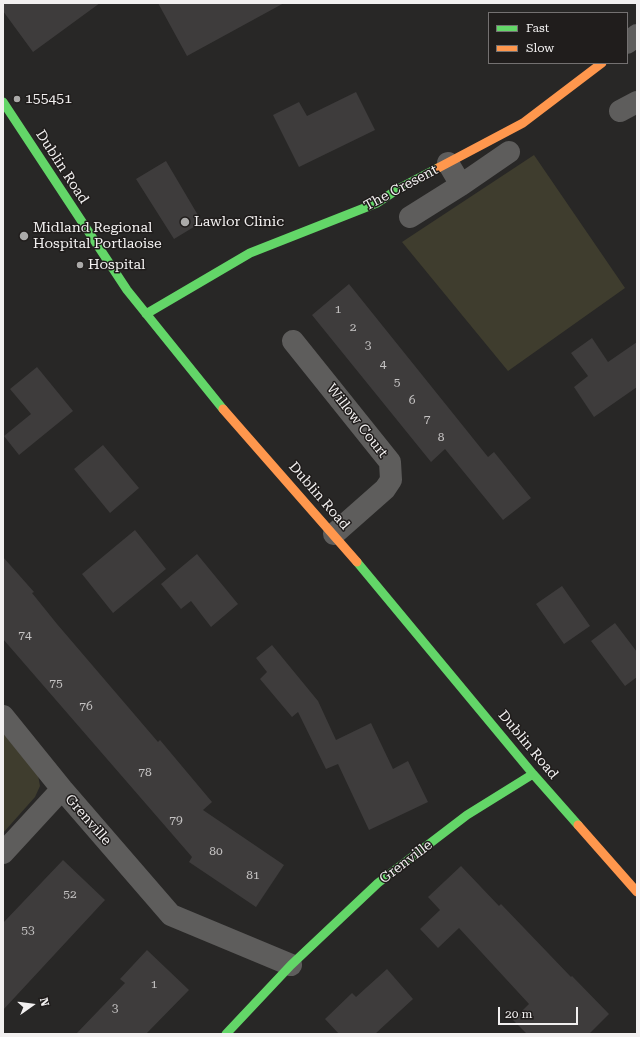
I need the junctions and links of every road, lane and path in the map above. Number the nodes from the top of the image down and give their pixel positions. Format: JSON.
{"nodes":[{"id":1,"x":637,"y":35,"type":"edge"},
{"id":2,"x":628,"y":42,"type":"edge"},
{"id":3,"x":601,"y":64,"type":"edge"},
{"id":4,"x":3,"y":102,"type":"edge"},
{"id":5,"x":510,"y":152,"type":"dead end"},
{"id":6,"x":448,"y":163,"type":"junction"},
{"id":7,"x":460,"y":185,"type":"junction"},
{"id":8,"x":410,"y":217,"type":"dead end"},
{"id":9,"x":146,"y":314,"type":"junction"},
{"id":10,"x":294,"y":341,"type":"dead end"},
{"id":11,"x":334,"y":534,"type":"junction"},
{"id":12,"x":3,"y":716,"type":"edge"},
{"id":13,"x":533,"y":774,"type":"junction"},
{"id":14,"x":62,"y":789,"type":"junction"},
{"id":15,"x":3,"y":853,"type":"edge"},
{"id":16,"x":637,"y":892,"type":"edge"},
{"id":17,"x":291,"y":965,"type":"junction"},
{"id":18,"x":226,"y":1034,"type":"edge"}],
"edges":[{"from":1,"to":2,"type":"street"},
{"from":3,"to":6,"type":"main road","name":"The Cresent"},
{"from":4,"to":9,"type":"main road","name":"Dublin Road"},
{"from":5,"to":7,"type":"street"},
{"from":6,"to":7,"type":"street"},
{"from":6,"to":9,"type":"main road","name":"The Cresent"},
{"from":7,"to":8,"type":"street"},
{"from":9,"to":11,"type":"main road","name":"Dublin Road"},
{"from":10,"to":11,"type":"street","name":"Willow Court"},
{"from":11,"to":13,"type":"main road","name":"Dublin Road"},
{"from":12,"to":14,"type":"street","name":"Grenville"},
{"from":13,"to":16,"type":"main road","name":"Dublin Road"},
{"from":13,"to":17,"type":"main road","name":"Grenville"},
{"from":14,"to":15,"type":"street","name":"Grenville"},
{"from":14,"to":17,"type":"street","name":"Grenville"},
{"from":17,"to":18,"type":"main road","name":"Grenville"}]}
